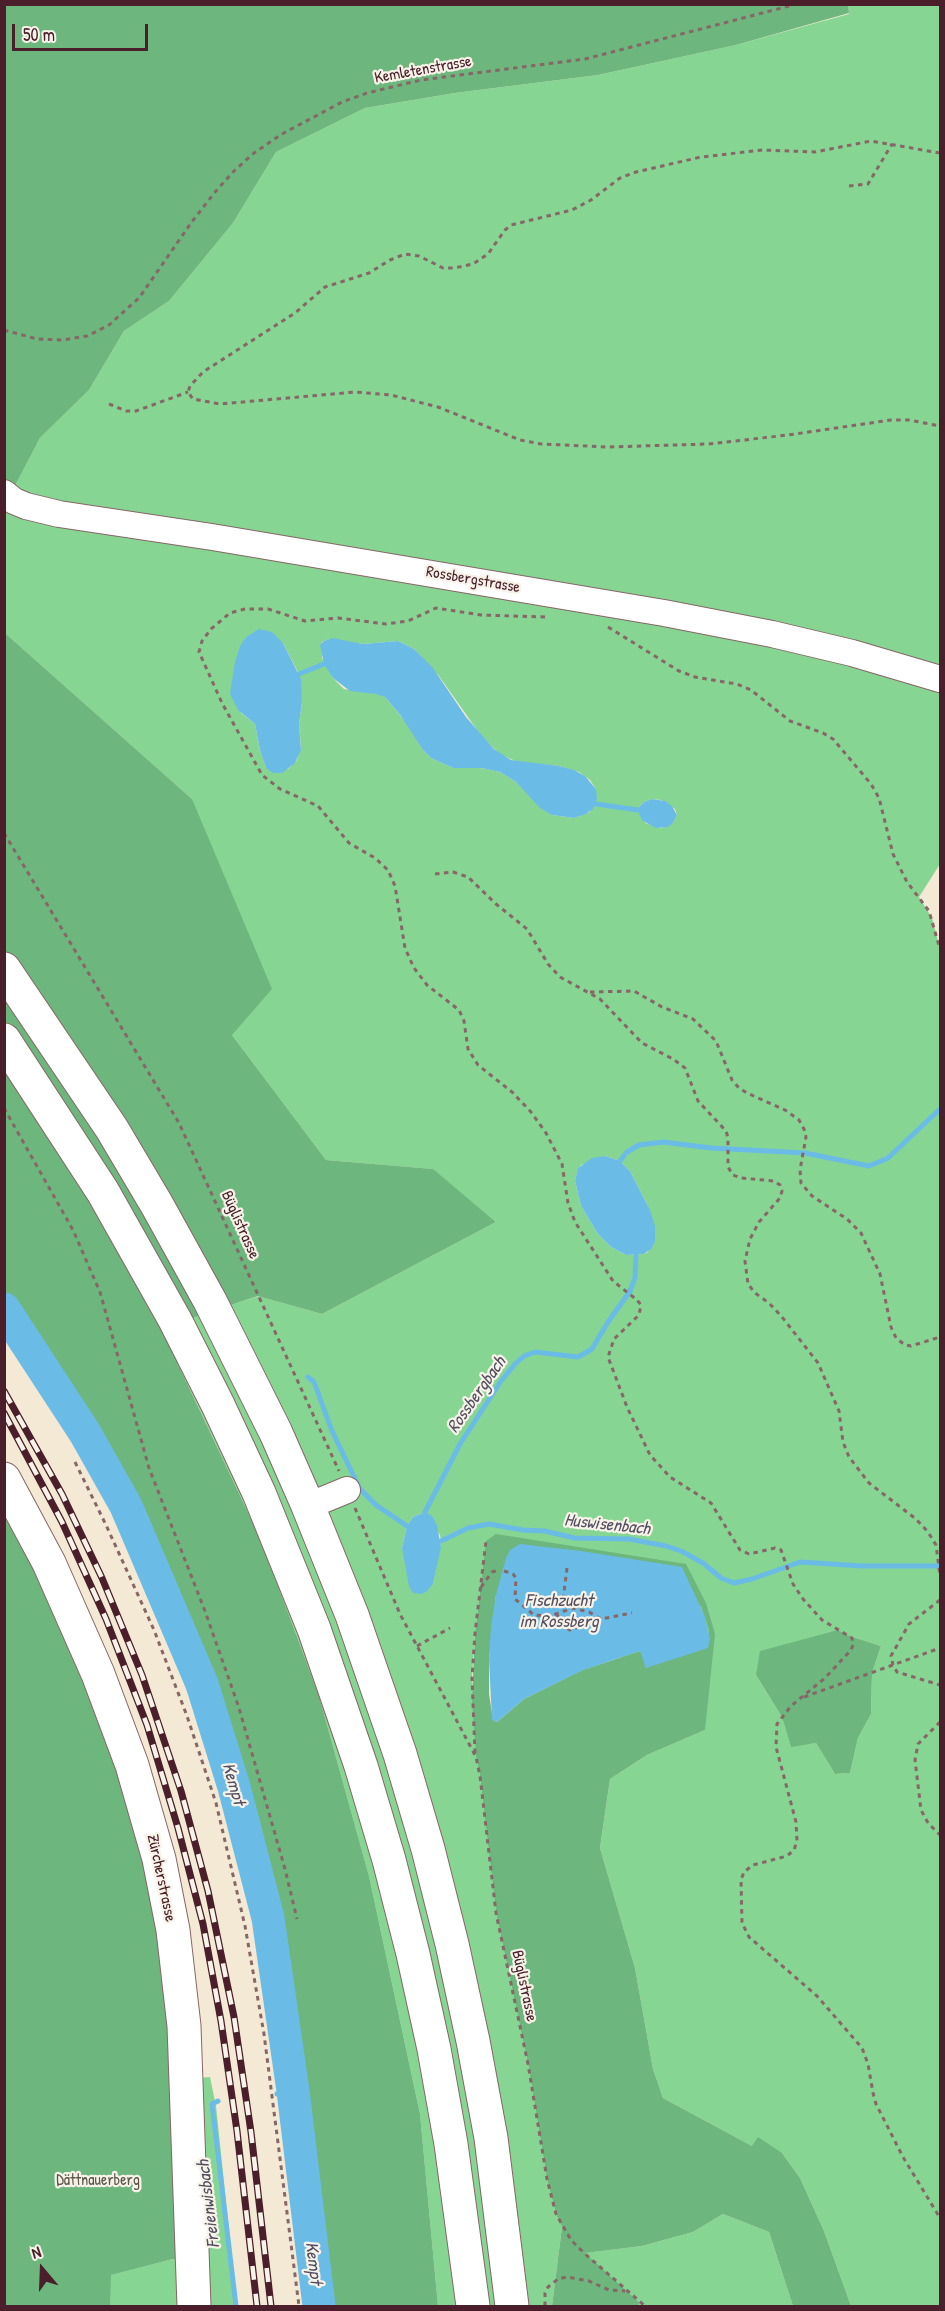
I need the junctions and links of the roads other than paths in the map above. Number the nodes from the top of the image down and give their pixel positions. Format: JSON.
{"nodes":[{"id":1,"x":4,"y":493,"type":"edge"},
{"id":2,"x":940,"y":679,"type":"edge"},
{"id":3,"x":4,"y":969,"type":"edge"},
{"id":4,"x":4,"y":1040,"type":"edge"},
{"id":5,"x":4,"y":1479,"type":"edge"},
{"id":6,"x":348,"y":1490,"type":"road end"},
{"id":7,"x":308,"y":1506,"type":"junction"},
{"id":8,"x":194,"y":2307,"type":"edge"},
{"id":9,"x":473,"y":2307,"type":"edge"},
{"id":10,"x":512,"y":2307,"type":"edge"}],
"edges":[{"from":1,"to":2,"type":"street","name":"Rossbergstrasse"},
{"from":3,"to":7,"type":"main road"},
{"from":4,"to":9,"type":"main road"},
{"from":5,"to":8,"type":"main road","name":"Zürcherstrasse"},
{"from":6,"to":7,"type":"street"},
{"from":7,"to":10,"type":"main road"}]}
